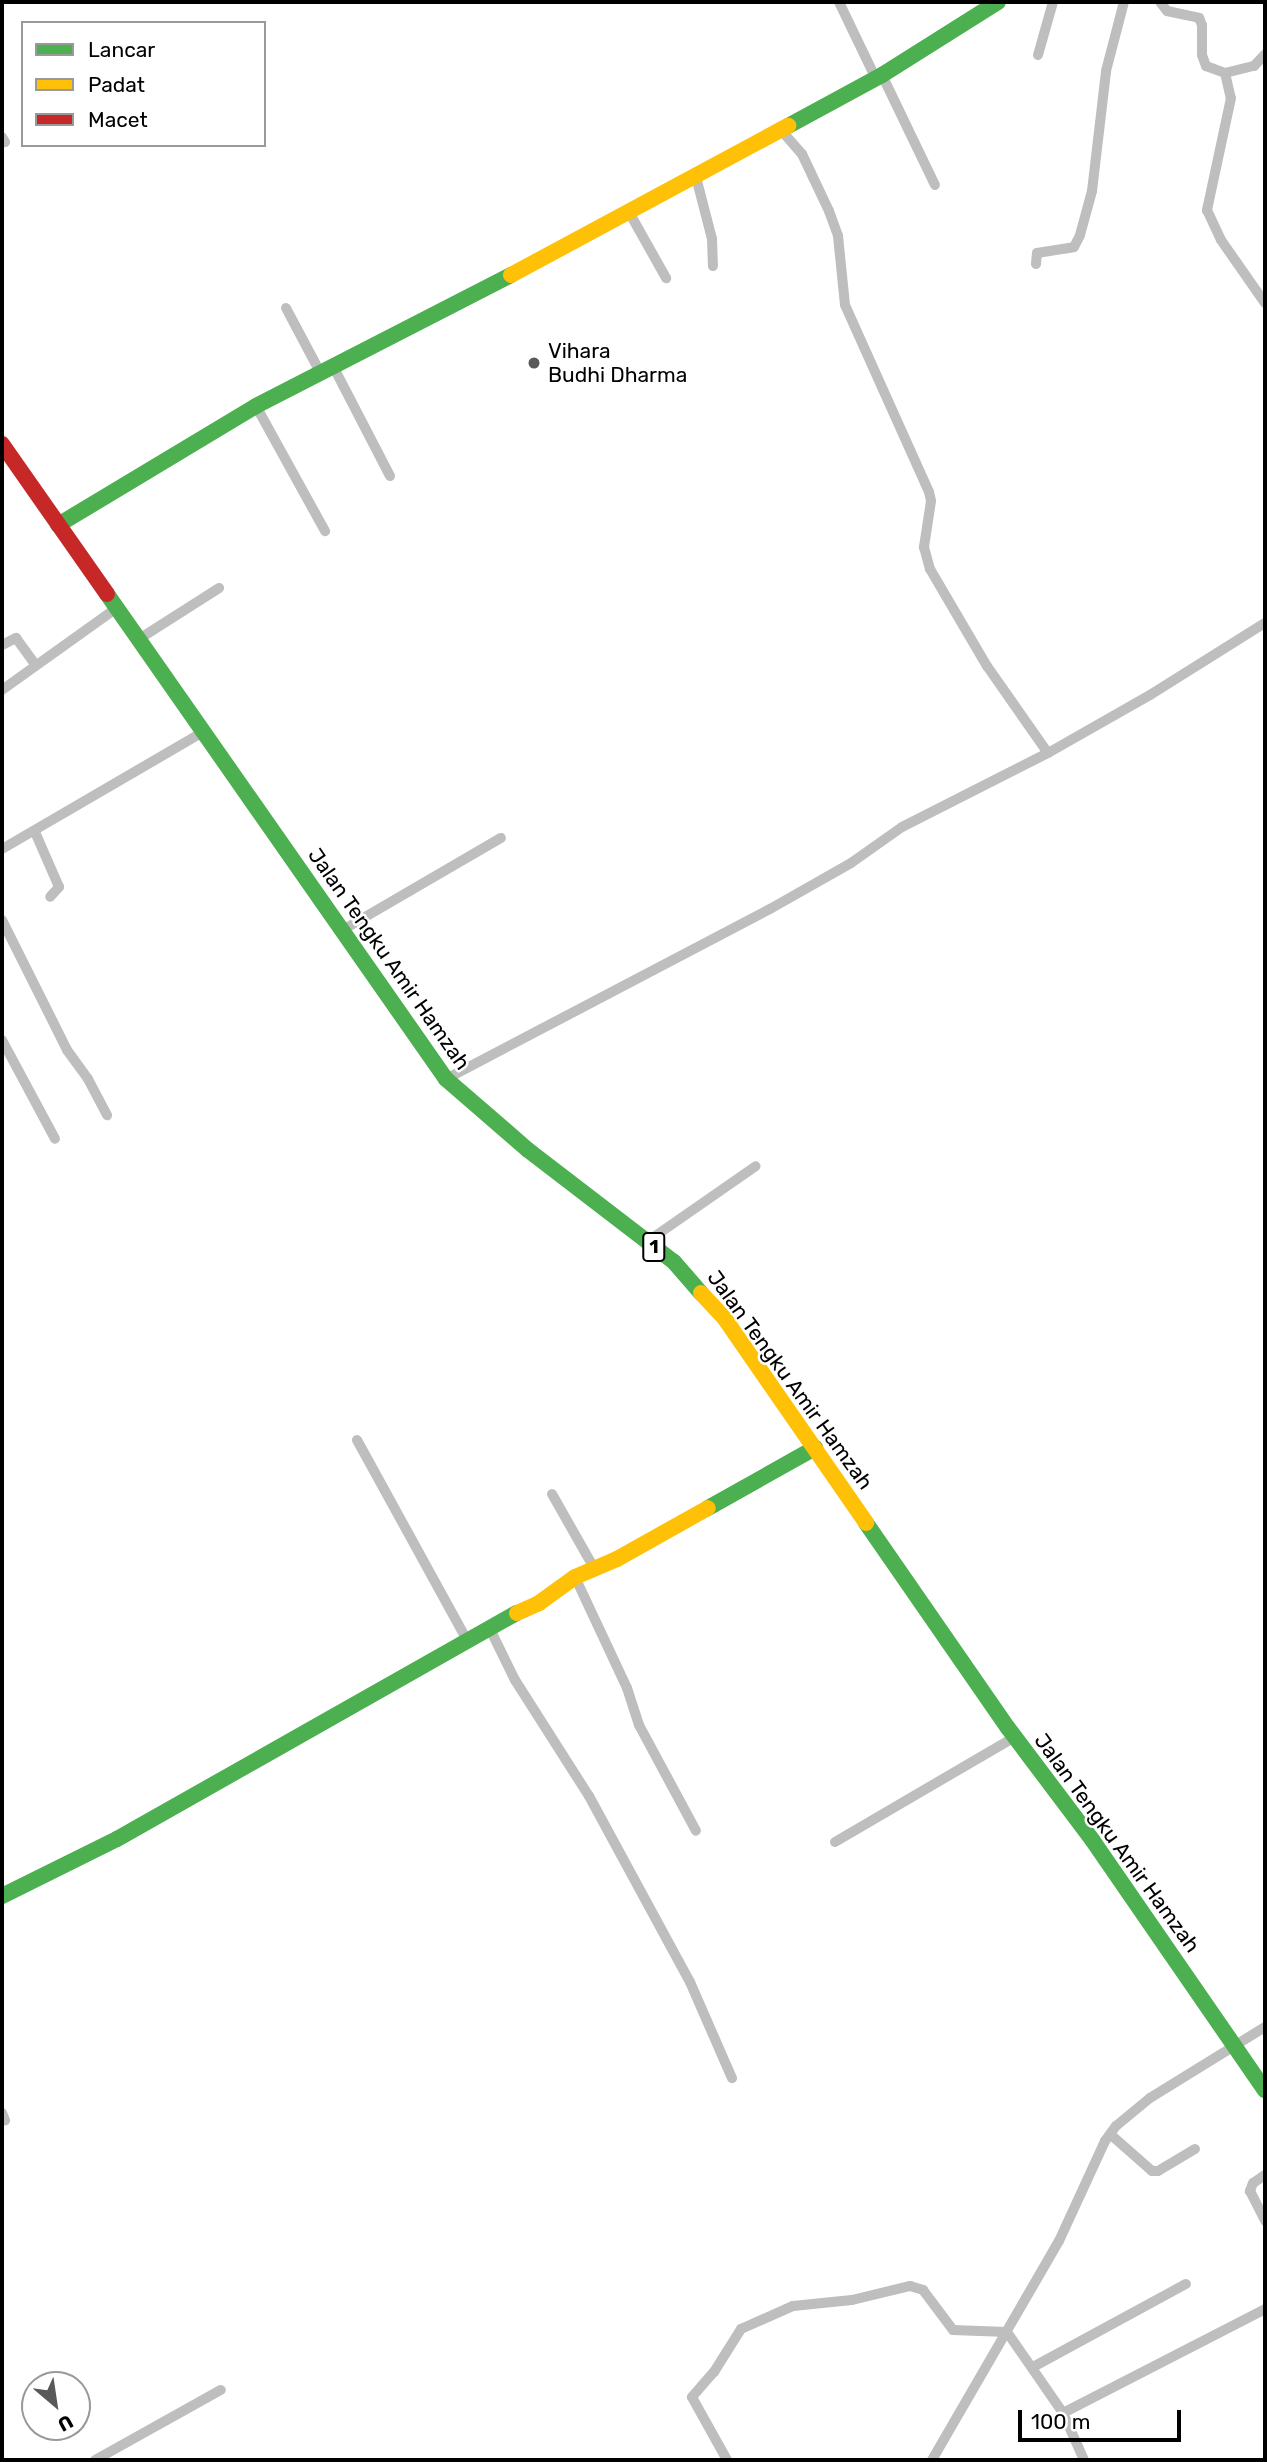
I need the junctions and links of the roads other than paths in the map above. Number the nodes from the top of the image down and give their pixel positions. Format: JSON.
{"nodes":[{"id":1,"x":839,"y":2,"type":"edge"},
{"id":2,"x":1053,"y":2,"type":"edge"},
{"id":3,"x":1124,"y":2,"type":"edge"},
{"id":4,"x":1160,"y":2,"type":"edge"},
{"id":5,"x":993,"y":3,"type":"edge"},
{"id":6,"x":1265,"y":54,"type":"edge"},
{"id":7,"x":1038,"y":55,"type":"dead end"},
{"id":8,"x":1225,"y":74,"type":"junction"},
{"id":9,"x":879,"y":77,"type":"junction"},
{"id":10,"x":781,"y":130,"type":"junction"},
{"id":11,"x":696,"y":177,"type":"junction"},
{"id":12,"x":935,"y":185,"type":"dead end"},
{"id":13,"x":629,"y":212,"type":"junction"},
{"id":14,"x":1036,"y":264,"type":"dead end"},
{"id":15,"x":713,"y":266,"type":"dead end"},
{"id":16,"x":666,"y":278,"type":"dead end"},
{"id":17,"x":1265,"y":303,"type":"edge"},
{"id":18,"x":286,"y":308,"type":"dead end"},
{"id":19,"x":327,"y":369,"type":"junction"},
{"id":20,"x":257,"y":406,"type":"junction"},
{"id":21,"x":2,"y":444,"type":"edge"},
{"id":22,"x":390,"y":476,"type":"dead end"},
{"id":23,"x":58,"y":525,"type":"junction"},
{"id":24,"x":326,"y":531,"type":"dead end"},
{"id":25,"x":219,"y":588,"type":"dead end"},
{"id":26,"x":115,"y":610,"type":"junction"},
{"id":27,"x":1265,"y":623,"type":"edge"},
{"id":28,"x":139,"y":639,"type":"junction"},
{"id":29,"x":2,"y":645,"type":"edge"},
{"id":30,"x":36,"y":666,"type":"junction"},
{"id":31,"x":2,"y":690,"type":"edge"},
{"id":32,"x":203,"y":732,"type":"junction"},
{"id":33,"x":1048,"y":753,"type":"junction"},
{"id":34,"x":35,"y":832,"type":"junction"},
{"id":35,"x":501,"y":838,"type":"dead end"},
{"id":36,"x":2,"y":849,"type":"edge"},
{"id":37,"x":50,"y":897,"type":"dead end"},
{"id":38,"x":2,"y":920,"type":"edge"},
{"id":39,"x":341,"y":931,"type":"junction"},
{"id":40,"x":2,"y":1040,"type":"edge"},
{"id":41,"x":446,"y":1079,"type":"junction"},
{"id":42,"x":107,"y":1115,"type":"dead end"},
{"id":43,"x":55,"y":1139,"type":"dead end"},
{"id":44,"x":756,"y":1166,"type":"dead end"},
{"id":45,"x":648,"y":1241,"type":"junction"},
{"id":46,"x":357,"y":1440,"type":"dead end"},
{"id":47,"x":815,"y":1448,"type":"junction"},
{"id":48,"x":552,"y":1494,"type":"dead end"},
{"id":49,"x":594,"y":1568,"type":"junction"},
{"id":50,"x":575,"y":1577,"type":"junction"},
{"id":51,"x":489,"y":1627,"type":"junction"},
{"id":52,"x":468,"y":1642,"type":"junction"},
{"id":53,"x":1015,"y":1737,"type":"junction"},
{"id":54,"x":696,"y":1831,"type":"dead end"},
{"id":55,"x":835,"y":1842,"type":"dead end"},
{"id":56,"x":2,"y":1896,"type":"edge"},
{"id":57,"x":1265,"y":2026,"type":"edge"},
{"id":58,"x":1234,"y":2045,"type":"junction"},
{"id":59,"x":732,"y":2078,"type":"dead end"},
{"id":60,"x":1265,"y":2090,"type":"edge"},
{"id":61,"x":1107,"y":2137,"type":"junction"},
{"id":62,"x":1195,"y":2149,"type":"dead end"},
{"id":63,"x":1265,"y":2175,"type":"edge"},
{"id":64,"x":1265,"y":2221,"type":"edge"},
{"id":65,"x":1186,"y":2284,"type":"dead end"},
{"id":66,"x":1265,"y":2309,"type":"edge"},
{"id":67,"x":1007,"y":2332,"type":"junction"},
{"id":68,"x":1033,"y":2367,"type":"junction"},
{"id":69,"x":221,"y":2390,"type":"dead end"},
{"id":70,"x":1063,"y":2413,"type":"junction"},
{"id":71,"x":95,"y":2460,"type":"edge"},
{"id":72,"x":727,"y":2460,"type":"edge"},
{"id":73,"x":932,"y":2460,"type":"edge"},
{"id":74,"x":1084,"y":2460,"type":"edge"}],
"edges":[{"from":1,"to":9,"type":"street"},
{"from":2,"to":7,"type":"street"},
{"from":3,"to":14,"type":"street"},
{"from":4,"to":8,"type":"street"},
{"from":5,"to":9,"type":"main road"},
{"from":6,"to":8,"type":"street"},
{"from":8,"to":17,"type":"street"},
{"from":9,"to":10,"type":"main road"},
{"from":9,"to":12,"type":"street"},
{"from":10,"to":11,"type":"main road"},
{"from":10,"to":33,"type":"street"},
{"from":11,"to":13,"type":"main road"},
{"from":11,"to":15,"type":"street"},
{"from":13,"to":16,"type":"street"},
{"from":13,"to":19,"type":"main road"},
{"from":18,"to":19,"type":"street"},
{"from":19,"to":20,"type":"main road"},
{"from":19,"to":22,"type":"street"},
{"from":20,"to":23,"type":"main road"},
{"from":20,"to":24,"type":"street"},
{"from":21,"to":23,"type":"main road","name":"Jalan Tengku Amir Hamzah","number":"1"},
{"from":23,"to":26,"type":"main road","name":"Jalan Tengku Amir Hamzah","number":"1"},
{"from":25,"to":28,"type":"street"},
{"from":26,"to":28,"type":"main road","name":"Jalan Tengku Amir Hamzah","number":"1"},
{"from":26,"to":30,"type":"street"},
{"from":27,"to":33,"type":"street"},
{"from":28,"to":32,"type":"main road","name":"Jalan Tengku Amir Hamzah","number":"1"},
{"from":29,"to":30,"type":"street"},
{"from":30,"to":31,"type":"street"},
{"from":32,"to":34,"type":"street"},
{"from":32,"to":39,"type":"main road","name":"Jalan Tengku Amir Hamzah","number":"1"},
{"from":33,"to":41,"type":"street"},
{"from":34,"to":36,"type":"street"},
{"from":34,"to":37,"type":"street"},
{"from":35,"to":39,"type":"street"},
{"from":38,"to":42,"type":"street"},
{"from":39,"to":41,"type":"main road","name":"Jalan Tengku Amir Hamzah","number":"1"},
{"from":40,"to":43,"type":"street"},
{"from":41,"to":45,"type":"main road","name":"Jalan Tengku Amir Hamzah","number":"1"},
{"from":44,"to":45,"type":"street"},
{"from":45,"to":47,"type":"main road","name":"Jalan Tengku Amir Hamzah","number":"1"},
{"from":46,"to":52,"type":"street"},
{"from":47,"to":49,"type":"main road"},
{"from":47,"to":53,"type":"main road","name":"Jalan Tengku Amir Hamzah","number":"1"},
{"from":48,"to":49,"type":"street"},
{"from":49,"to":50,"type":"main road"},
{"from":50,"to":51,"type":"main road"},
{"from":50,"to":54,"type":"street"},
{"from":51,"to":52,"type":"main road"},
{"from":51,"to":59,"type":"street"},
{"from":52,"to":56,"type":"main road"},
{"from":53,"to":55,"type":"street"},
{"from":53,"to":58,"type":"main road","name":"Jalan Tengku Amir Hamzah","number":"1"},
{"from":57,"to":58,"type":"street"},
{"from":58,"to":60,"type":"main road","name":"Jalan Tengku Amir Hamzah","number":"1"},
{"from":58,"to":61,"type":"street"},
{"from":61,"to":62,"type":"street"},
{"from":61,"to":67,"type":"street"},
{"from":63,"to":64,"type":"street"},
{"from":65,"to":68,"type":"street"},
{"from":66,"to":70,"type":"street"},
{"from":67,"to":68,"type":"street"},
{"from":67,"to":72,"type":"street"},
{"from":67,"to":73,"type":"street"},
{"from":68,"to":70,"type":"street"},
{"from":69,"to":71,"type":"street"},
{"from":70,"to":74,"type":"street"}]}
